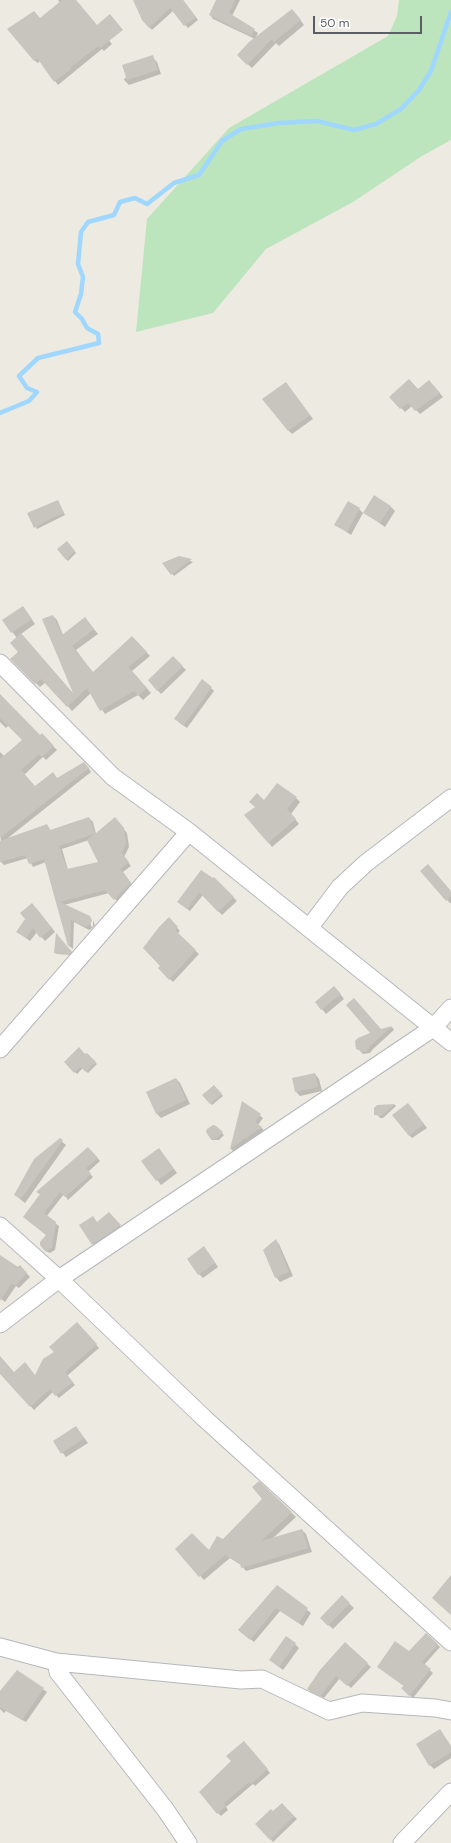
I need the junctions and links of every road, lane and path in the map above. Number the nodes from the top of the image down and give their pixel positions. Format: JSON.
{"nodes":[{"id":1,"x":0,"y":664,"type":"edge"},
{"id":2,"x":451,"y":798,"type":"edge"},
{"id":3,"x":189,"y":832,"type":"junction"},
{"id":4,"x":309,"y":928,"type":"junction"},
{"id":5,"x":451,"y":1008,"type":"edge"},
{"id":6,"x":433,"y":1028,"type":"junction"},
{"id":7,"x":451,"y":1042,"type":"edge"},
{"id":8,"x":0,"y":1049,"type":"edge"},
{"id":9,"x":0,"y":1226,"type":"edge"},
{"id":10,"x":60,"y":1279,"type":"junction"},
{"id":11,"x":0,"y":1324,"type":"edge"},
{"id":12,"x":451,"y":1642,"type":"edge"},
{"id":13,"x":0,"y":1647,"type":"edge"},
{"id":14,"x":56,"y":1662,"type":"junction"},
{"id":15,"x":451,"y":1711,"type":"edge"},
{"id":16,"x":451,"y":1792,"type":"edge"},
{"id":17,"x":188,"y":1843,"type":"edge"},
{"id":18,"x":402,"y":1843,"type":"edge"}],
"edges":[{"from":1,"to":3,"type":"street"},
{"from":2,"to":4,"type":"street"},
{"from":3,"to":4,"type":"street"},
{"from":3,"to":8,"type":"street"},
{"from":4,"to":6,"type":"street"},
{"from":5,"to":6,"type":"street"},
{"from":6,"to":7,"type":"street"},
{"from":6,"to":10,"type":"street"},
{"from":9,"to":10,"type":"street"},
{"from":10,"to":11,"type":"street"},
{"from":10,"to":12,"type":"street"},
{"from":13,"to":14,"type":"street"},
{"from":14,"to":15,"type":"street"},
{"from":14,"to":17,"type":"street"},
{"from":16,"to":18,"type":"street"}]}
